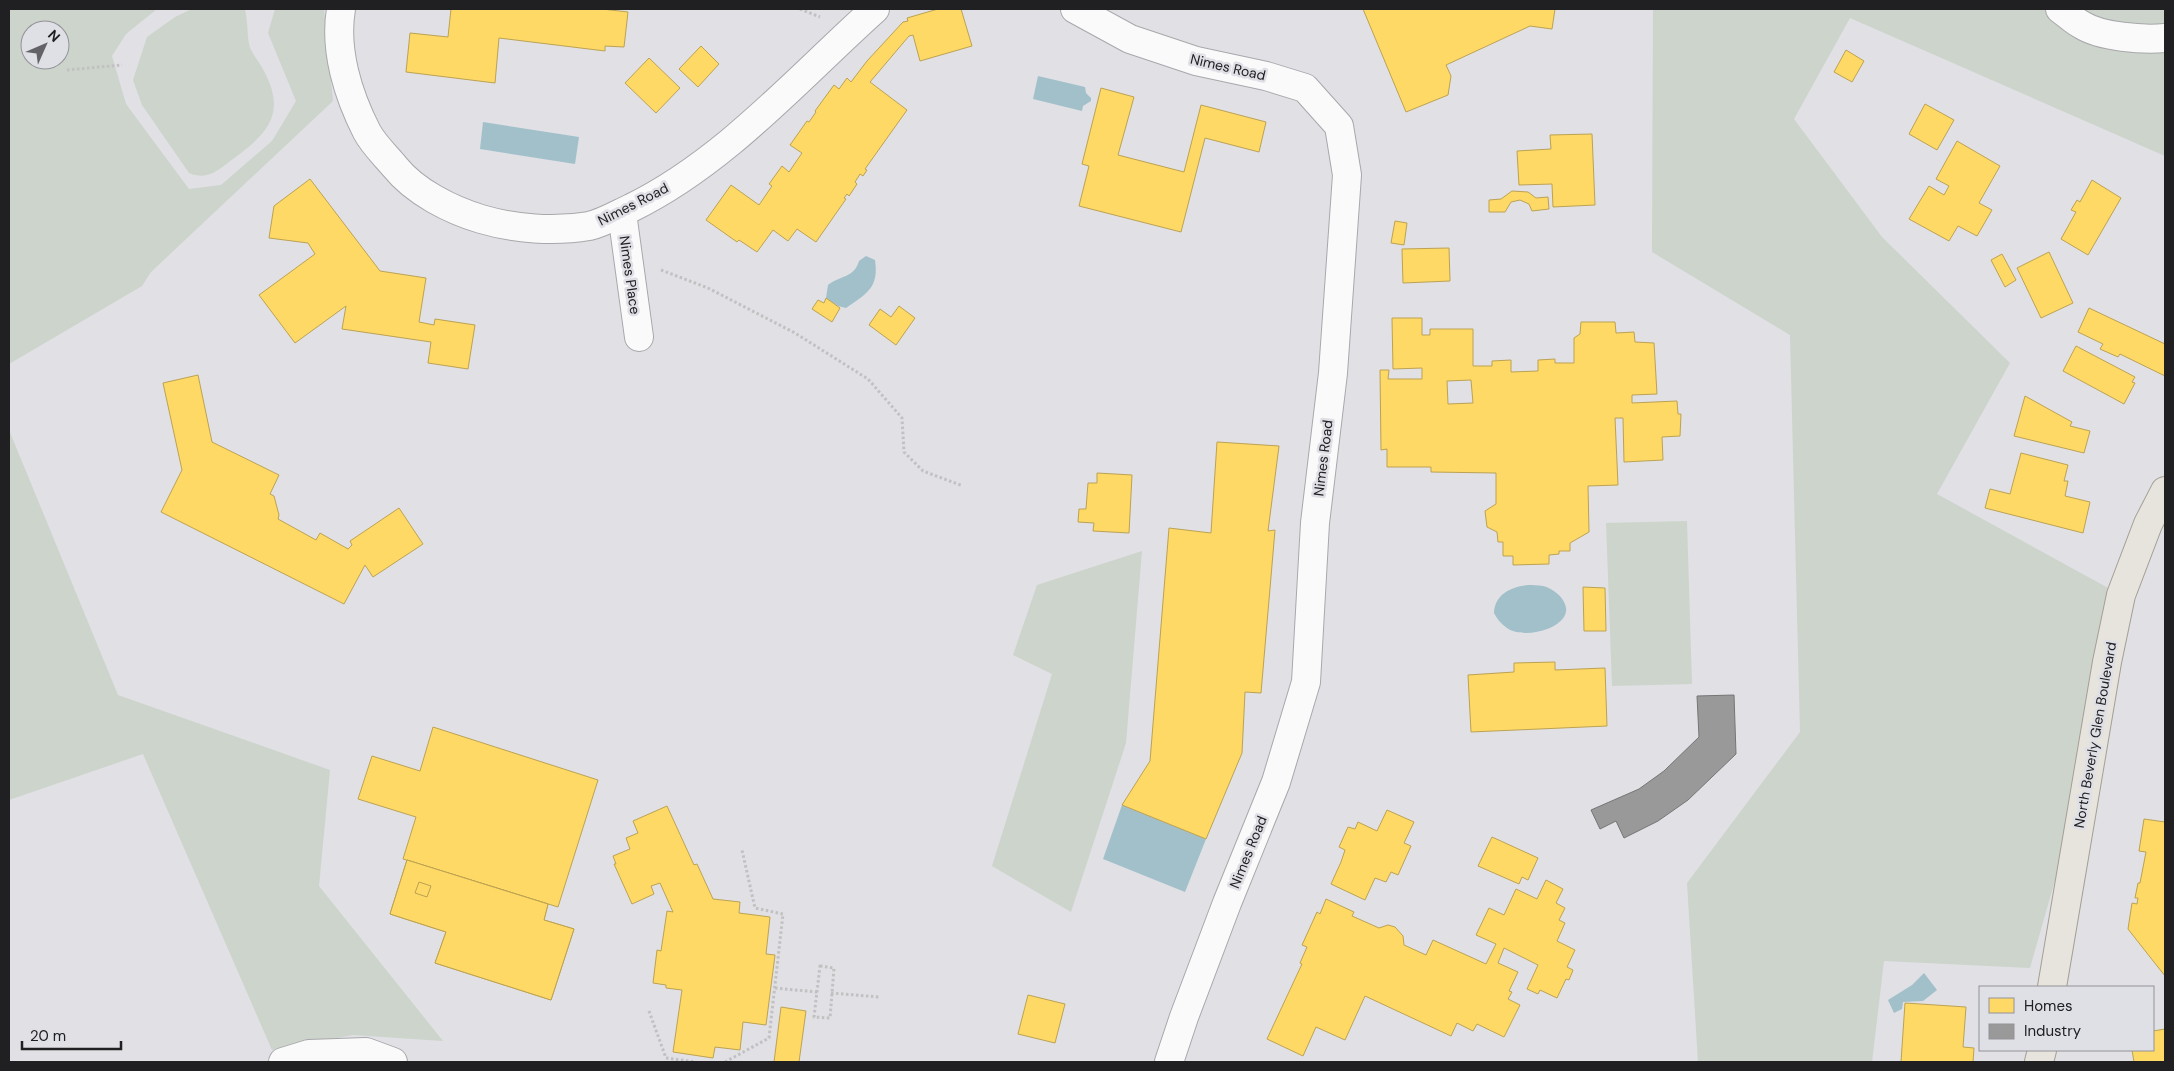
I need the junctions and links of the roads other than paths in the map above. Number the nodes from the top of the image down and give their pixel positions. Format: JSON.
{"nodes":[{"id":1,"x":341,"y":9,"type":"edge"},
{"id":2,"x":875,"y":9,"type":"edge"},
{"id":3,"x":1076,"y":9,"type":"edge"},
{"id":4,"x":2060,"y":9,"type":"edge"},
{"id":5,"x":2165,"y":38,"type":"edge"},
{"id":6,"x":622,"y":212,"type":"junction"},
{"id":7,"x":639,"y":338,"type":"dead end"},
{"id":8,"x":2165,"y":491,"type":"edge"},
{"id":9,"x":2052,"y":986,"type":"edge"},
{"id":10,"x":283,"y":1062,"type":"edge"},
{"id":11,"x":393,"y":1062,"type":"edge"},
{"id":12,"x":1169,"y":1062,"type":"edge"}],
"edges":[{"from":1,"to":6,"type":"street","name":"Nimes Road"},
{"from":2,"to":6,"type":"street","name":"Nimes Road"},
{"from":3,"to":12,"type":"street","name":"Nimes Road"},
{"from":4,"to":5,"type":"street"},
{"from":6,"to":7,"type":"street","name":"Nimes Place"},
{"from":8,"to":9,"type":"main road","name":"North Beverly Glen Boulevard"},
{"from":10,"to":11,"type":"street"}]}
